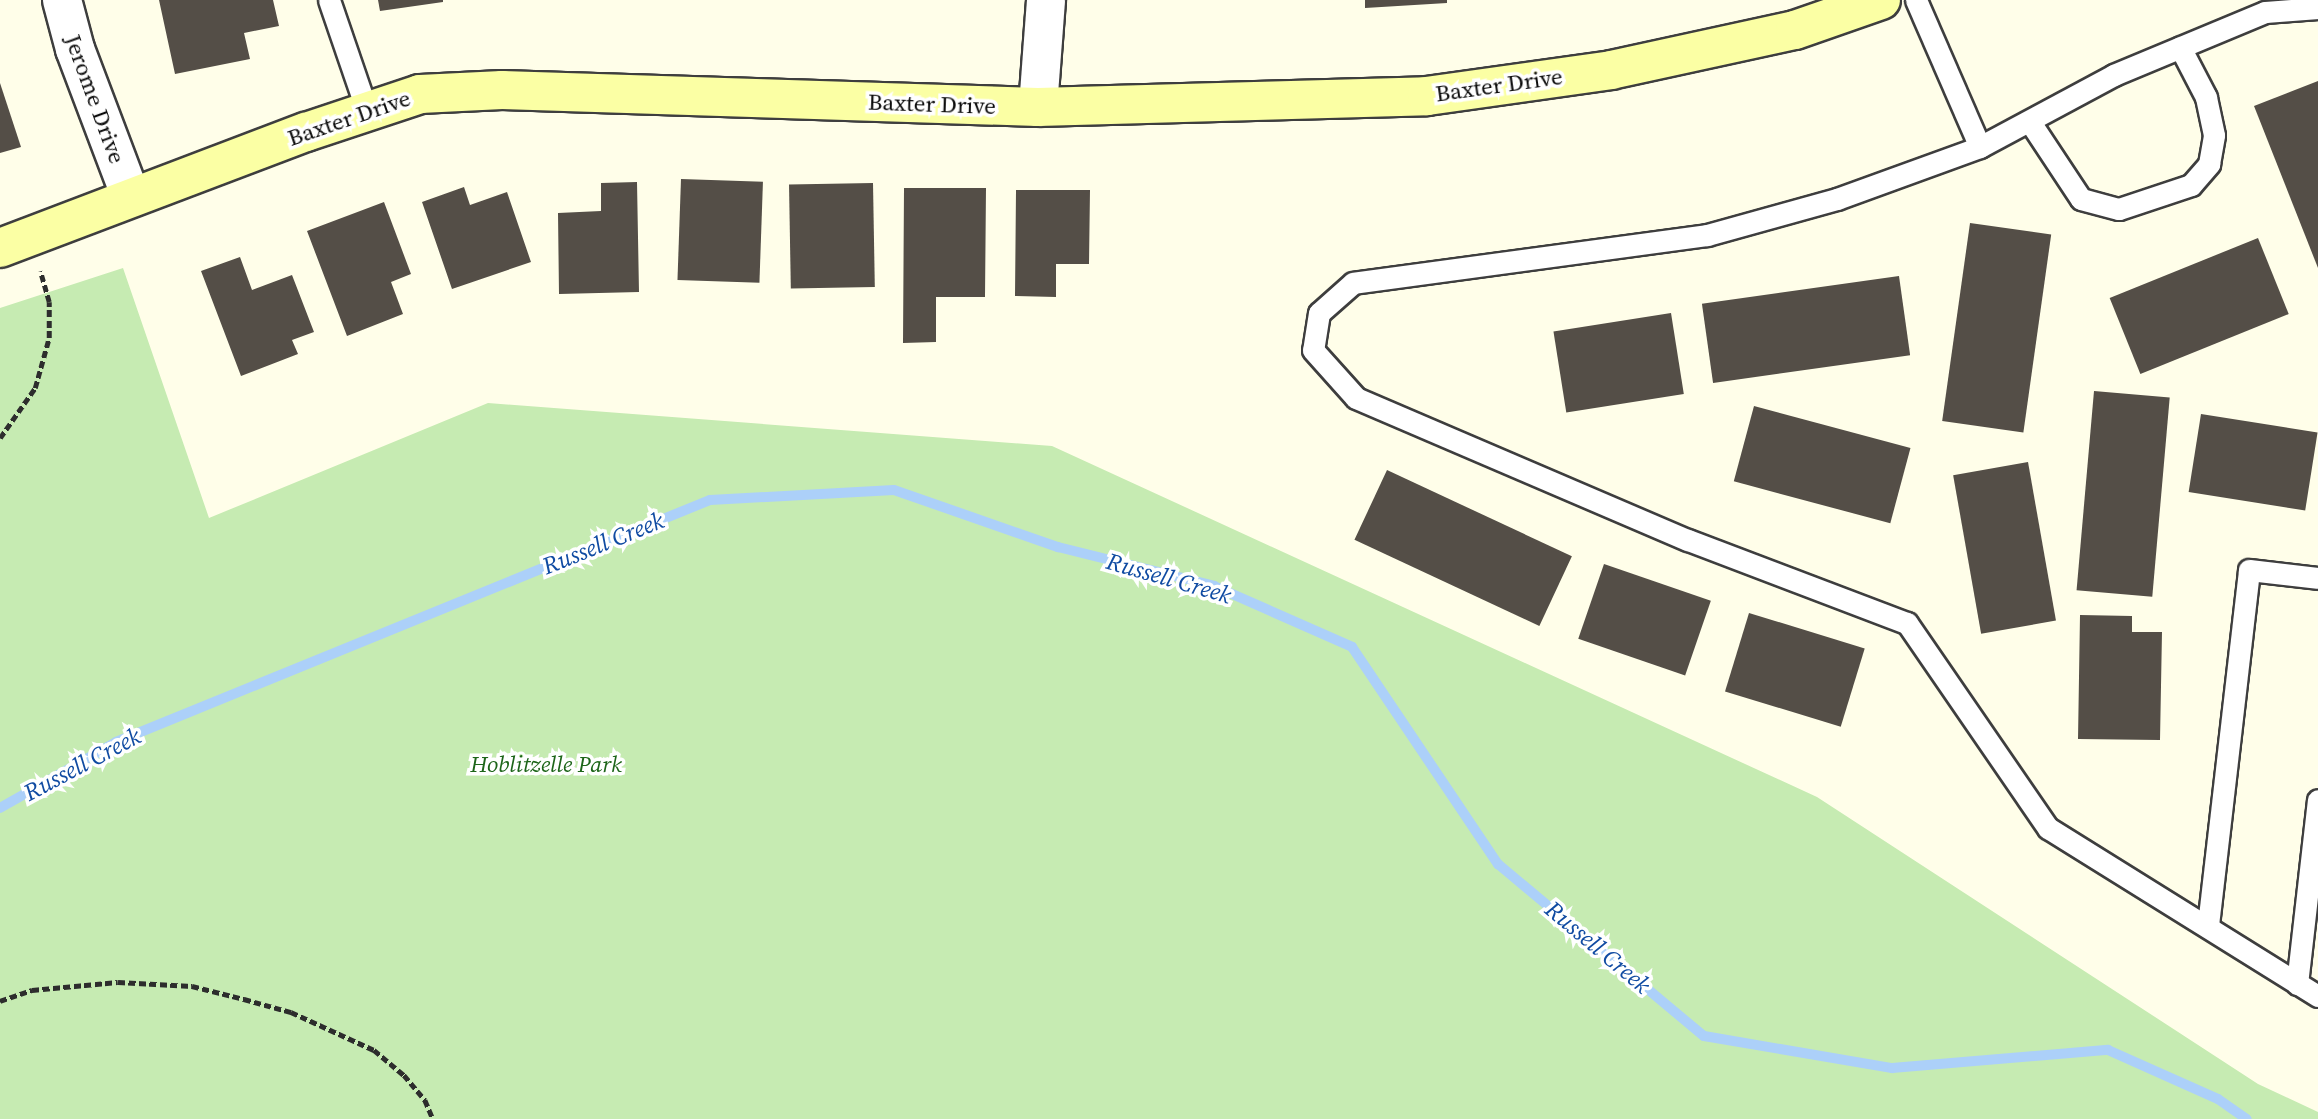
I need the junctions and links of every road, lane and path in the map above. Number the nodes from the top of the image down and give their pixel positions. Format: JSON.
{"nodes":[{"id":1,"x":62,"y":0,"type":"edge"},
{"id":2,"x":329,"y":0,"type":"edge"},
{"id":3,"x":1046,"y":0,"type":"edge"},
{"id":4,"x":1881,"y":0,"type":"edge"},
{"id":5,"x":1916,"y":0,"type":"edge"},
{"id":6,"x":2318,"y":8,"type":"edge"},
{"id":7,"x":2180,"y":47,"type":"junction"},
{"id":8,"x":1038,"y":107,"type":"junction"},
{"id":9,"x":367,"y":111,"type":"junction"},
{"id":10,"x":2029,"y":122,"type":"junction"},
{"id":11,"x":1980,"y":147,"type":"junction"},
{"id":12,"x":131,"y":197,"type":"junction"},
{"id":13,"x":0,"y":248,"type":"edge"},
{"id":14,"x":39,"y":270,"type":"dead end"},
{"id":15,"x":0,"y":438,"type":"edge"},
{"id":16,"x":2318,"y":578,"type":"edge"},
{"id":17,"x":2318,"y":800,"type":"edge"},
{"id":18,"x":2208,"y":925,"type":"junction"},
{"id":19,"x":2297,"y":984,"type":"junction"},
{"id":20,"x":2318,"y":996,"type":"edge"},
{"id":21,"x":0,"y":1002,"type":"edge"},
{"id":22,"x":432,"y":1119,"type":"edge"}],
"edges":[{"from":1,"to":12,"type":"street","name":"Jerome Drive"},
{"from":2,"to":9,"type":"lane"},
{"from":3,"to":8,"type":"street"},
{"from":4,"to":8,"type":"street","name":"Baxter Drive"},
{"from":5,"to":11,"type":"lane"},
{"from":6,"to":7,"type":"lane"},
{"from":7,"to":10,"type":"lane"},
{"from":7,"to":10,"type":"lane"},
{"from":8,"to":9,"type":"street","name":"Baxter Drive"},
{"from":9,"to":12,"type":"street","name":"Baxter Drive"},
{"from":10,"to":11,"type":"lane"},
{"from":11,"to":18,"type":"lane"},
{"from":12,"to":13,"type":"street","name":"Baxter Drive"},
{"from":14,"to":15,"type":"path"},
{"from":16,"to":18,"type":"lane"},
{"from":17,"to":19,"type":"lane"},
{"from":18,"to":19,"type":"lane"},
{"from":19,"to":20,"type":"lane"},
{"from":21,"to":22,"type":"path"}]}
